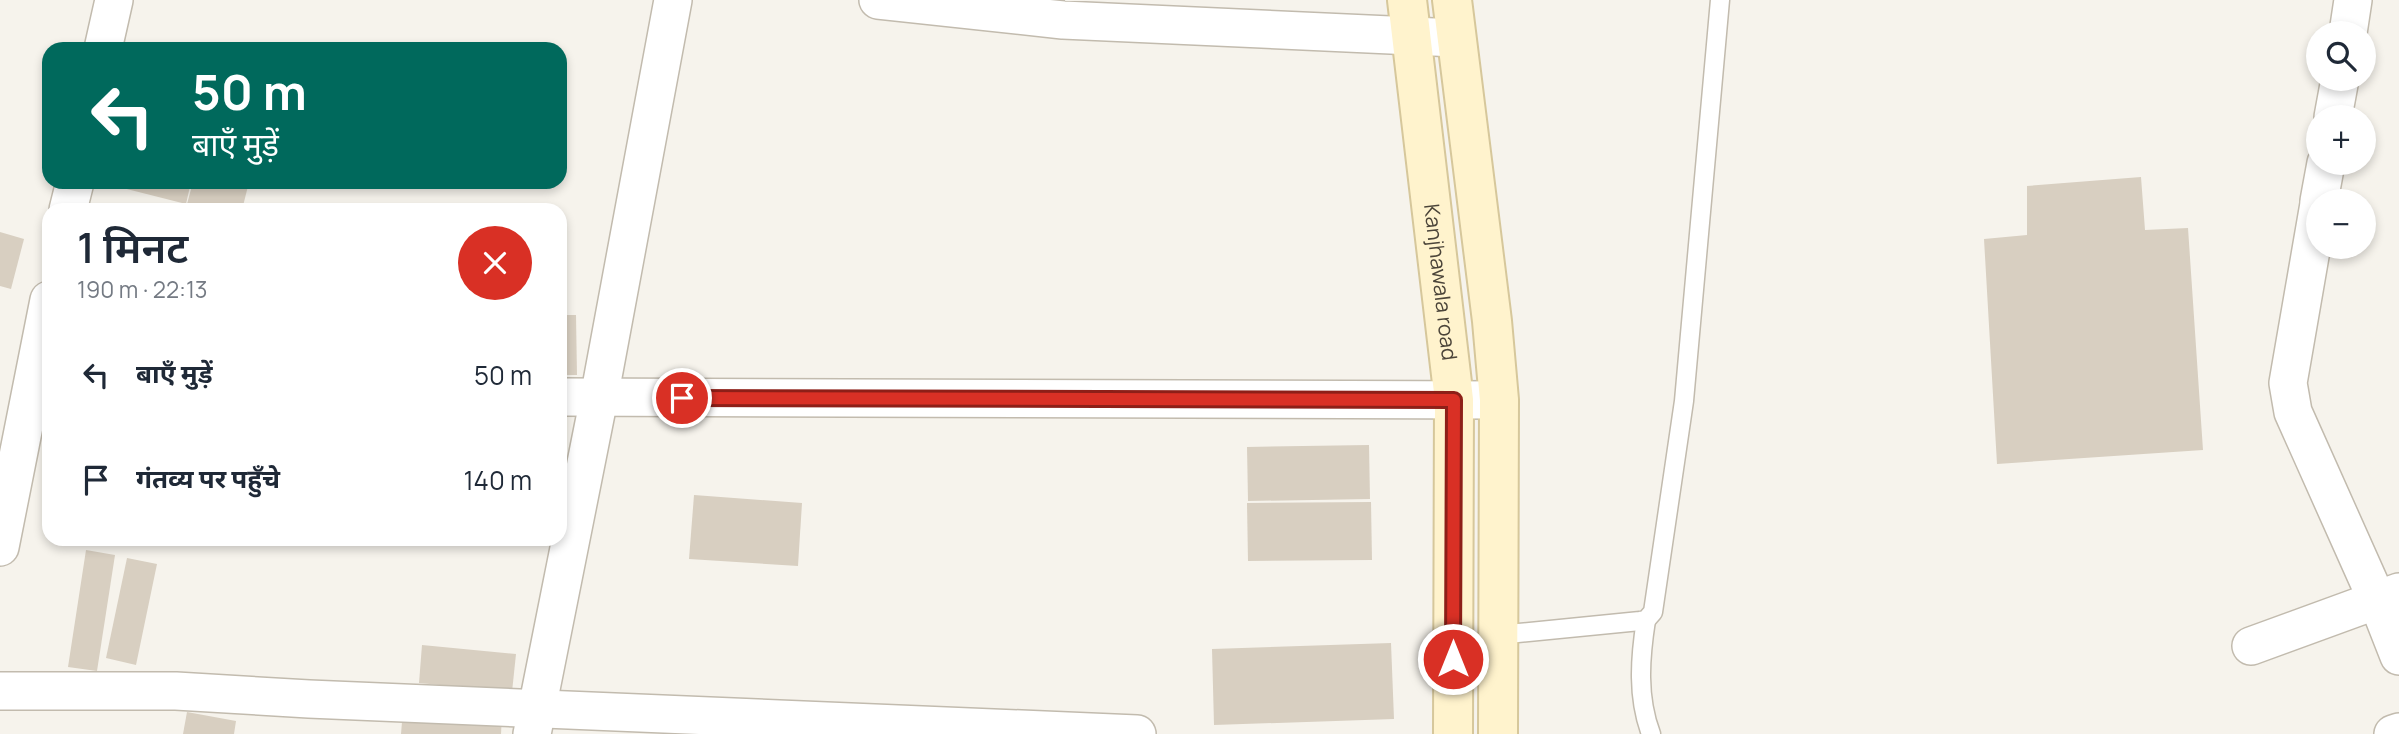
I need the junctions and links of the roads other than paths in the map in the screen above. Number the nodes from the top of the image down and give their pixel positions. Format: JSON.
{"nodes":[{"id":1,"x":114,"y":0,"type":"edge"},
{"id":2,"x":673,"y":0,"type":"edge"},
{"id":3,"x":878,"y":0,"type":"edge"},
{"id":4,"x":1452,"y":0,"type":"edge"},
{"id":5,"x":1720,"y":0,"type":"edge"},
{"id":6,"x":2353,"y":0,"type":"edge"},
{"id":7,"x":1064,"y":10,"type":"edge"},
{"id":8,"x":1408,"y":18,"type":"edge"},
{"id":9,"x":2350,"y":21,"type":"edge"},
{"id":10,"x":1456,"y":38,"type":"junction"},
{"id":11,"x":105,"y":42,"type":"edge"},
{"id":12,"x":2309,"y":259,"type":"edge"},
{"id":13,"x":42,"y":330,"type":"edge"},
{"id":14,"x":567,"y":397,"type":"edge"},
{"id":15,"x":599,"y":398,"type":"junction"},
{"id":16,"x":1454,"y":400,"type":"junction"},
{"id":17,"x":1499,"y":400,"type":"junction"},
{"id":18,"x":25,"y":403,"type":"edge"},
{"id":19,"x":0,"y":547,"type":"edge"},
{"id":20,"x":2388,"y":596,"type":"edge"},
{"id":21,"x":1646,"y":620,"type":"junction"},
{"id":22,"x":1498,"y":635,"type":"junction"},
{"id":23,"x":2252,"y":646,"type":"dead end"},
{"id":24,"x":2399,"y":656,"type":"edge"},
{"id":25,"x":0,"y":691,"type":"edge"},
{"id":26,"x":535,"y":720,"type":"edge"},
{"id":27,"x":2399,"y":732,"type":"edge"},
{"id":28,"x":1137,"y":734,"type":"edge"},
{"id":29,"x":1453,"y":734,"type":"edge"},
{"id":30,"x":1499,"y":734,"type":"edge"},
{"id":31,"x":1651,"y":734,"type":"edge"},
{"id":32,"x":2393,"y":734,"type":"edge"}],
"edges":[{"from":1,"to":11,"type":"street"},
{"from":2,"to":15,"type":"street"},
{"from":3,"to":7,"type":"street"},
{"from":4,"to":10,"type":"main road"},
{"from":5,"to":21,"type":"lane"},
{"from":6,"to":9,"type":"street"},
{"from":7,"to":8,"type":"street"},
{"from":8,"to":10,"type":"street"},
{"from":8,"to":16,"type":"main road","name":"Kanjhawala road"},
{"from":10,"to":17,"type":"main road"},
{"from":12,"to":20,"type":"street"},
{"from":13,"to":18,"type":"street"},
{"from":14,"to":15,"type":"street"},
{"from":15,"to":16,"type":"street"},
{"from":15,"to":26,"type":"street"},
{"from":16,"to":17,"type":"street"},
{"from":16,"to":29,"type":"main road","name":"Kanjhawala road"},
{"from":17,"to":22,"type":"main road"},
{"from":18,"to":19,"type":"street"},
{"from":20,"to":23,"type":"street"},
{"from":20,"to":24,"type":"street"},
{"from":21,"to":22,"type":"lane"},
{"from":21,"to":31,"type":"lane"},
{"from":22,"to":30,"type":"main road"},
{"from":25,"to":26,"type":"street"},
{"from":26,"to":28,"type":"street"},
{"from":27,"to":32,"type":"street"}]}
